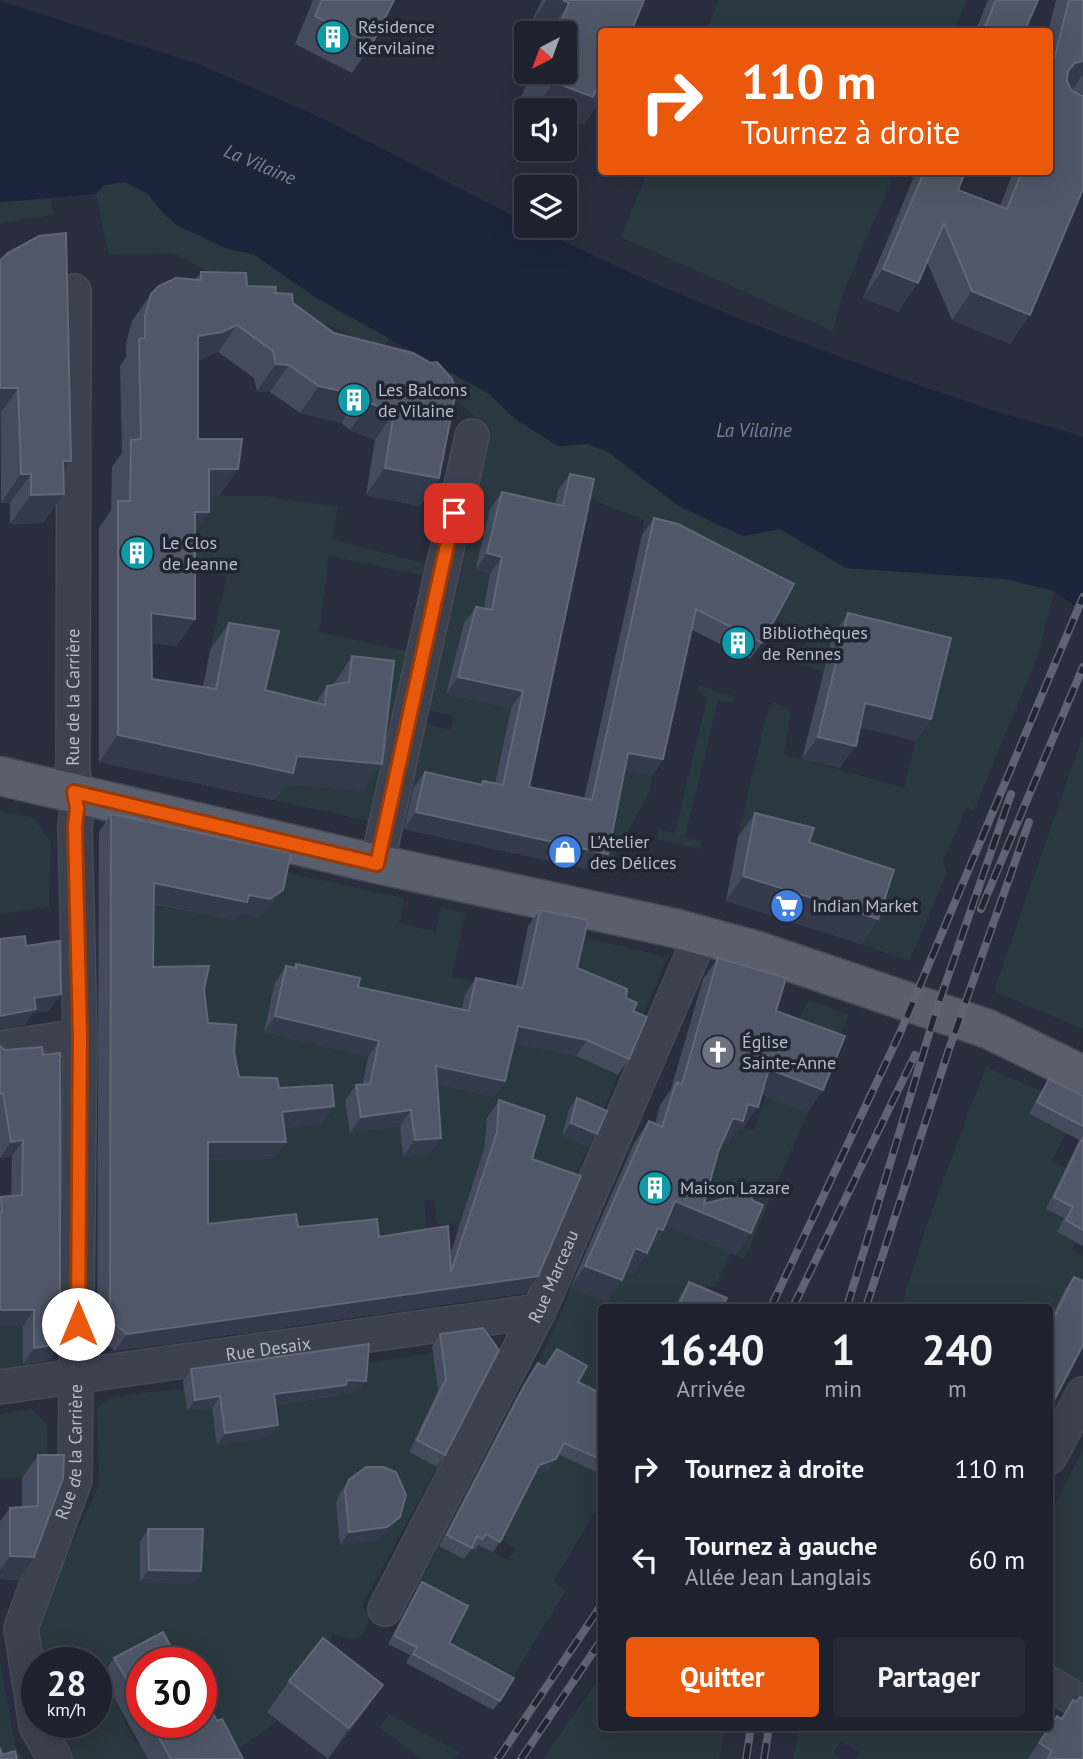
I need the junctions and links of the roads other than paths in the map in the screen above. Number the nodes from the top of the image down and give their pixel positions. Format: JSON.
{"nodes":[{"id":1,"x":74,"y":291,"type":"dead end"},
{"id":2,"x":472,"y":436,"type":"dead end"},
{"id":3,"x":0,"y":776,"type":"edge"},
{"id":4,"x":74,"y":792,"type":"junction"},
{"id":5,"x":377,"y":864,"type":"junction"},
{"id":6,"x":701,"y":935,"type":"junction"},
{"id":7,"x":80,"y":1036,"type":"junction"},
{"id":8,"x":0,"y":1048,"type":"edge"},
{"id":9,"x":1083,"y":1075,"type":"edge"},
{"id":10,"x":539,"y":1311,"type":"junction"},
{"id":11,"x":78,"y":1376,"type":"junction"},
{"id":12,"x":0,"y":1387,"type":"edge"},
{"id":13,"x":1083,"y":1394,"type":"edge"},
{"id":14,"x":1053,"y":1451,"type":"edge"},
{"id":15,"x":385,"y":1609,"type":"dead end"},
{"id":16,"x":55,"y":1759,"type":"edge"}],
"edges":[{"from":1,"to":4,"type":"street","name":"Rue de la Carrière"},
{"from":2,"to":5,"type":"street"},
{"from":3,"to":4,"type":"main road"},
{"from":4,"to":5,"type":"main road"},
{"from":4,"to":7,"type":"street","name":"Rue de la Carrière"},
{"from":5,"to":6,"type":"main road"},
{"from":6,"to":9,"type":"main road"},
{"from":6,"to":10,"type":"street","name":"Rue Marceau"},
{"from":7,"to":8,"type":"street"},
{"from":7,"to":11,"type":"street","name":"Rue de la Carrière"},
{"from":10,"to":11,"type":"street","name":"Rue Desaix"},
{"from":10,"to":15,"type":"street","name":"Rue Marceau"},
{"from":11,"to":12,"type":"street","name":"Rue Desaix"},
{"from":11,"to":16,"type":"street","name":"Rue de la Carrière"},
{"from":13,"to":14,"type":"street"}]}
